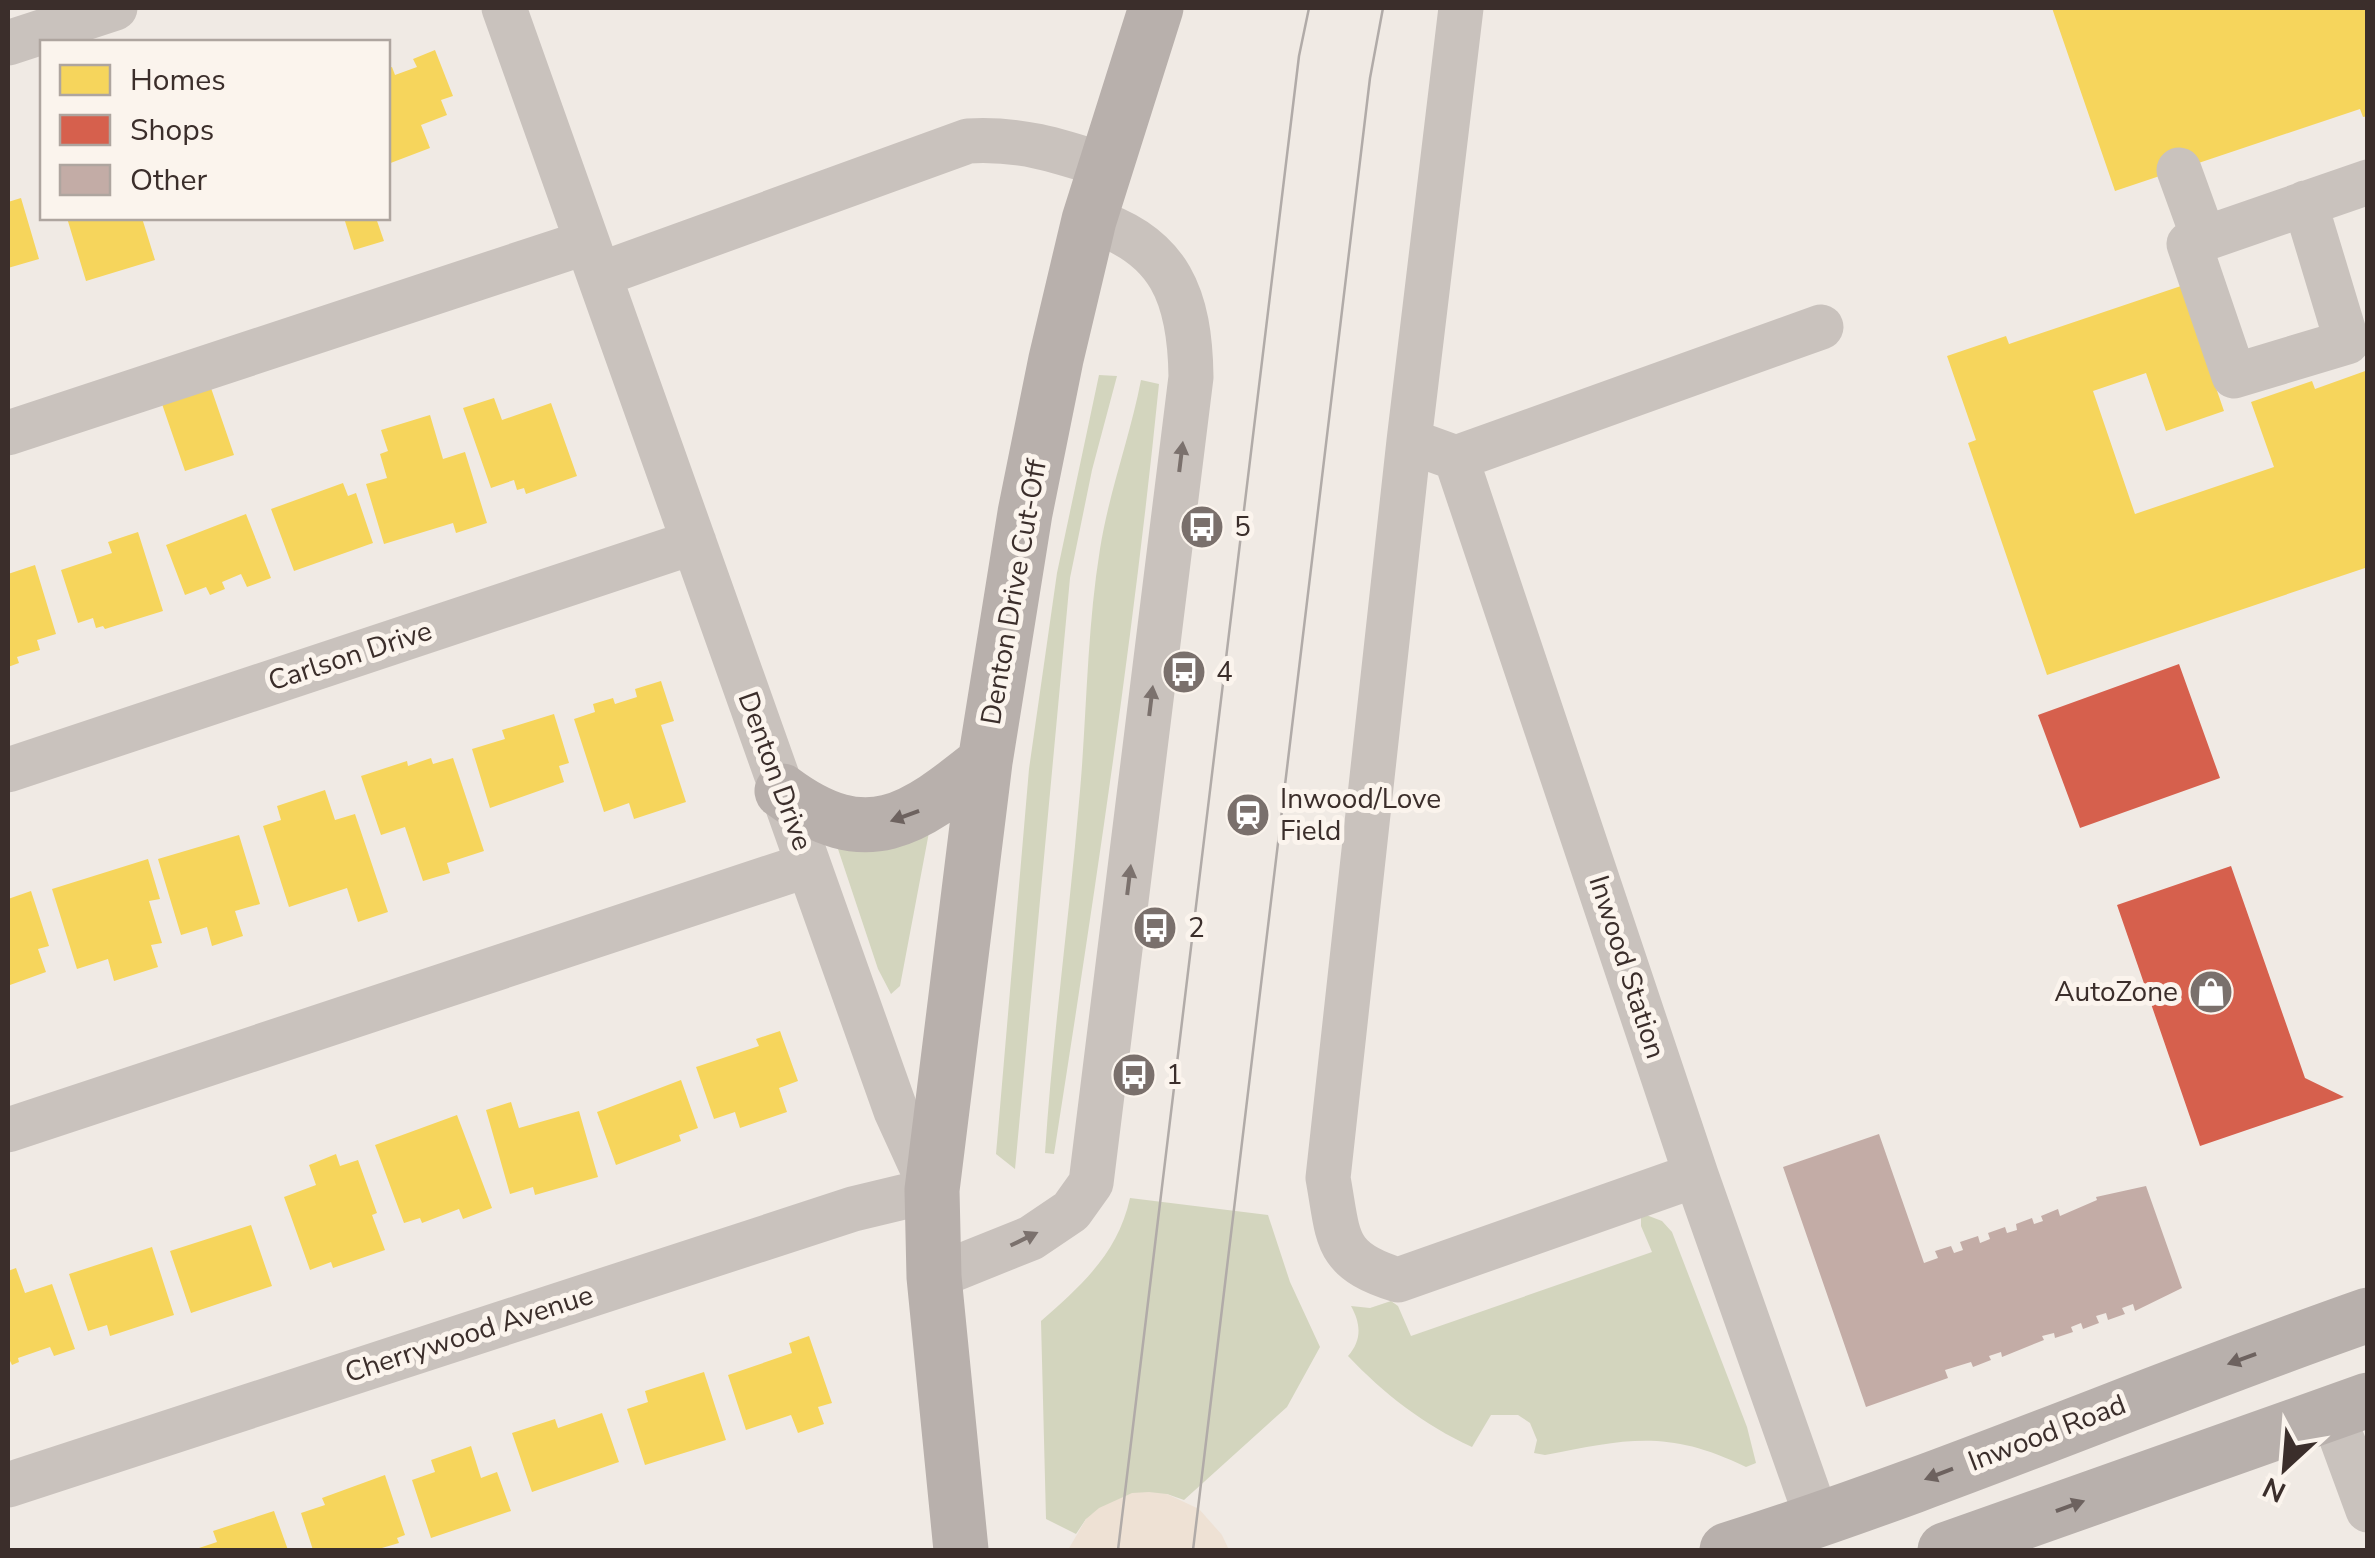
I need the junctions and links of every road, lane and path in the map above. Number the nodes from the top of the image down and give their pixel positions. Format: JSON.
{"nodes":[{"id":1,"x":116,"y":8,"type":"edge"},
{"id":2,"x":504,"y":8,"type":"edge"},
{"id":3,"x":1156,"y":8,"type":"edge"},
{"id":4,"x":1461,"y":8,"type":"edge"},
{"id":5,"x":8,"y":43,"type":"edge"},
{"id":6,"x":1106,"y":166,"type":"junction"},
{"id":7,"x":2179,"y":170,"type":"dead end"},
{"id":8,"x":2368,"y":182,"type":"edge"},
{"id":9,"x":2305,"y":204,"type":"junction"},
{"id":10,"x":1089,"y":220,"type":"junction"},
{"id":11,"x":2204,"y":240,"type":"junction"},
{"id":12,"x":593,"y":259,"type":"junction"},
{"id":13,"x":1822,"y":327,"type":"dead end"},
{"id":14,"x":8,"y":433,"type":"edge"},
{"id":15,"x":1409,"y":441,"type":"junction"},
{"id":16,"x":1456,"y":458,"type":"junction"},
{"id":17,"x":694,"y":542,"type":"junction"},
{"id":18,"x":985,"y":762,"type":"junction"},
{"id":19,"x":8,"y":770,"type":"edge"},
{"id":20,"x":782,"y":792,"type":"junction"},
{"id":21,"x":808,"y":865,"type":"junction"},
{"id":22,"x":8,"y":1130,"type":"edge"},
{"id":23,"x":1696,"y":1175,"type":"junction"},
{"id":24,"x":932,"y":1190,"type":"junction"},
{"id":25,"x":934,"y":1277,"type":"junction"},
{"id":26,"x":2368,"y":1315,"type":"edge"},
{"id":27,"x":2303,"y":1338,"type":"junction"},
{"id":28,"x":2350,"y":1406,"type":"edge"},
{"id":29,"x":8,"y":1485,"type":"edge"},
{"id":30,"x":2368,"y":1510,"type":"edge"},
{"id":31,"x":1824,"y":1536,"type":"edge"},
{"id":32,"x":961,"y":1550,"type":"edge"},
{"id":33,"x":1727,"y":1550,"type":"edge"},
{"id":34,"x":1945,"y":1550,"type":"edge"}],
"edges":[{"from":1,"to":5,"type":"street"},
{"from":2,"to":12,"type":"street","name":"Denton Drive"},
{"from":3,"to":6,"type":"main road","name":"Denton Drive Cut-Off"},
{"from":4,"to":15,"type":"street"},
{"from":6,"to":10,"type":"main road","name":"Denton Drive Cut-Off"},
{"from":6,"to":12,"type":"street"},
{"from":7,"to":11,"type":"street"},
{"from":8,"to":9,"type":"street"},
{"from":9,"to":11,"type":"street"},
{"from":9,"to":11,"type":"street"},
{"from":10,"to":18,"type":"main road","name":"Denton Drive Cut-Off"},
{"from":25,"to":10,"type":"street","one_way":true},
{"from":12,"to":14,"type":"street"},
{"from":12,"to":17,"type":"street","name":"Denton Drive"},
{"from":13,"to":16,"type":"street"},
{"from":15,"to":16,"type":"street"},
{"from":15,"to":23,"type":"street"},
{"from":16,"to":23,"type":"street","name":"Inwood Station"},
{"from":17,"to":19,"type":"street","name":"Carlson Drive"},
{"from":17,"to":20,"type":"street","name":"Denton Drive"},
{"from":18,"to":20,"type":"main road","one_way":true},
{"from":18,"to":24,"type":"main road","name":"Denton Drive Cut-Off"},
{"from":20,"to":21,"type":"street","name":"Denton Drive"},
{"from":21,"to":22,"type":"street"},
{"from":21,"to":24,"type":"street","name":"Denton Drive"},
{"from":23,"to":31,"type":"street","name":"Inwood Station"},
{"from":24,"to":25,"type":"main road","name":"Denton Drive"},
{"from":24,"to":29,"type":"street","name":"Cherrywood Avenue"},
{"from":25,"to":32,"type":"main road","name":"Denton Drive"},
{"from":26,"to":27,"type":"main road","name":"Inwood Road"},
{"from":27,"to":28,"type":"main road"},
{"from":27,"to":31,"type":"main road","name":"Inwood Road","one_way":true},
{"from":28,"to":30,"type":"street"},
{"from":34,"to":28,"type":"main road","one_way":true},
{"from":31,"to":33,"type":"main road","name":"Inwood Road"}]}
